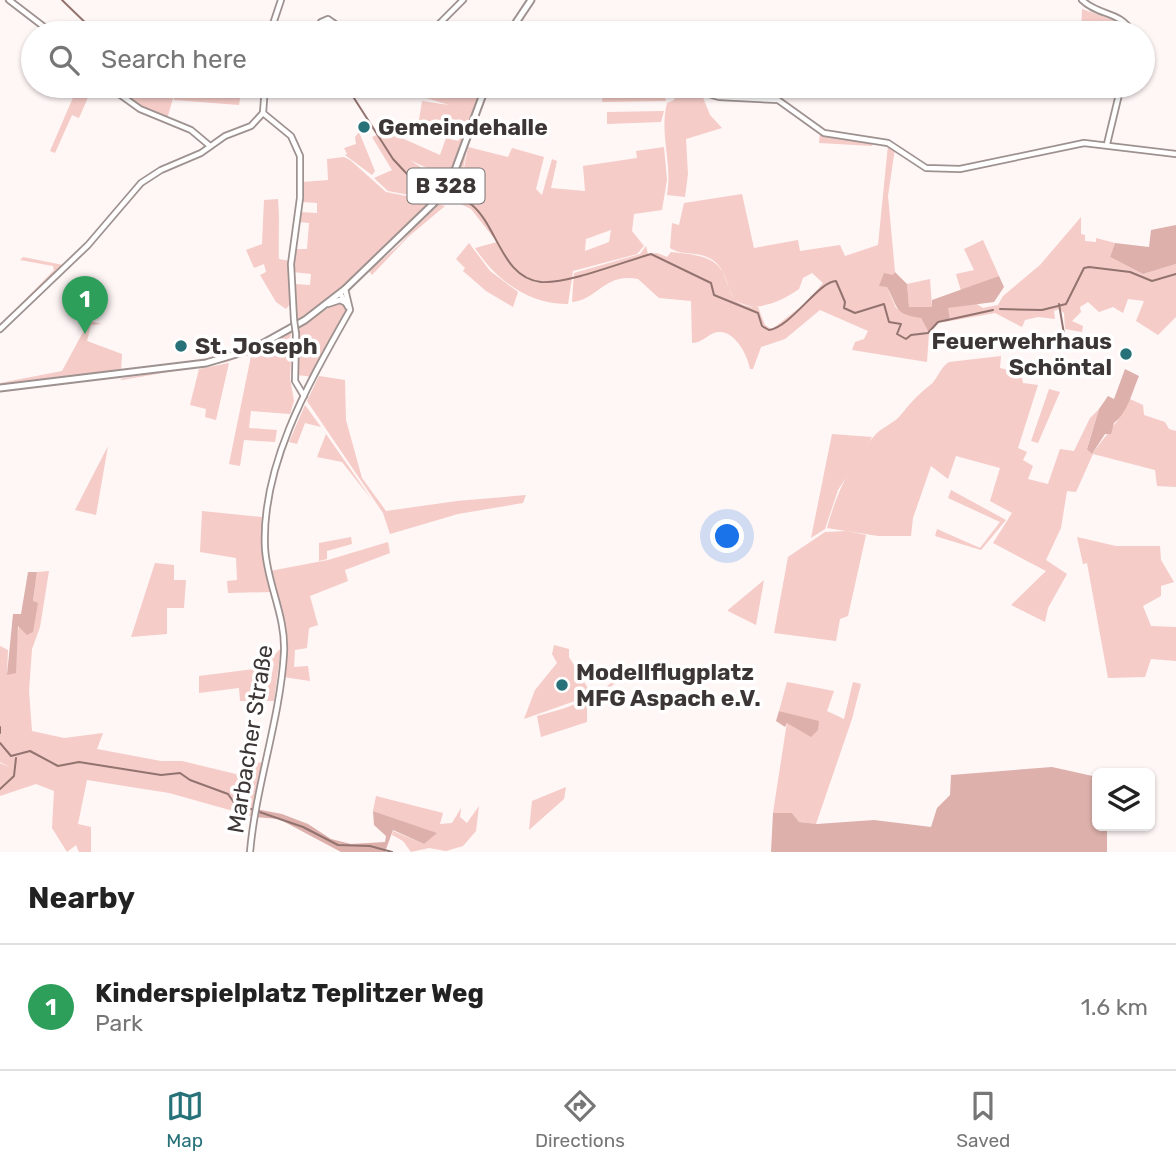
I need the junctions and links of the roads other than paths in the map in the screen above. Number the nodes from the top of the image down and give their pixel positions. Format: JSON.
{"nodes":[{"id":1,"x":9,"y":0,"type":"edge"},
{"id":2,"x":281,"y":0,"type":"edge"},
{"id":3,"x":463,"y":0,"type":"edge"},
{"id":4,"x":531,"y":0,"type":"edge"},
{"id":5,"x":1082,"y":0,"type":"edge"},
{"id":6,"x":36,"y":21,"type":"edge"},
{"id":7,"x":274,"y":21,"type":"edge"},
{"id":8,"x":442,"y":21,"type":"edge"},
{"id":9,"x":517,"y":21,"type":"edge"},
{"id":10,"x":1123,"y":21,"type":"edge"},
{"id":11,"x":125,"y":98,"type":"edge"},
{"id":12,"x":264,"y":98,"type":"edge"},
{"id":13,"x":482,"y":98,"type":"edge"},
{"id":14,"x":739,"y":98,"type":"edge"},
{"id":15,"x":1118,"y":98,"type":"edge"},
{"id":16,"x":263,"y":113,"type":"junction"},
{"id":17,"x":1107,"y":144,"type":"junction"},
{"id":18,"x":211,"y":146,"type":"junction"},
{"id":19,"x":1176,"y":154,"type":"edge"},
{"id":20,"x":343,"y":291,"type":"junction"},
{"id":21,"x":328,"y":304,"type":"junction"},
{"id":22,"x":348,"y":304,"type":"junction"},
{"id":23,"x":348,"y":315,"type":"junction"},
{"id":24,"x":0,"y":329,"type":"edge"},
{"id":25,"x":0,"y":388,"type":"edge"},
{"id":26,"x":304,"y":396,"type":"junction"},
{"id":27,"x":250,"y":852,"type":"edge"}],
"edges":[{"from":1,"to":6,"type":"street"},
{"from":2,"to":7,"type":"street"},
{"from":3,"to":8,"type":"street"},
{"from":4,"to":9,"type":"main road"},
{"from":5,"to":10,"type":"street"},
{"from":11,"to":18,"type":"street"},
{"from":12,"to":16,"type":"street"},
{"from":13,"to":20,"type":"main road","number":"B 328"},
{"from":14,"to":17,"type":"street"},
{"from":15,"to":17,"type":"street"},
{"from":16,"to":18,"type":"street"},
{"from":16,"to":26,"type":"street","bridge":true},
{"from":17,"to":19,"type":"street"},
{"from":18,"to":24,"type":"street"},
{"from":20,"to":21,"type":"main road","number":"B 328"},
{"from":20,"to":22,"type":"street"},
{"from":20,"to":23,"type":"street"},
{"from":21,"to":22,"type":"street"},
{"from":21,"to":25,"type":"main road","number":"B 328"},
{"from":22,"to":23,"type":"street"},
{"from":23,"to":26,"type":"street","name":"Marbacher Straße"},
{"from":26,"to":27,"type":"street","name":"Marbacher Straße"}]}
